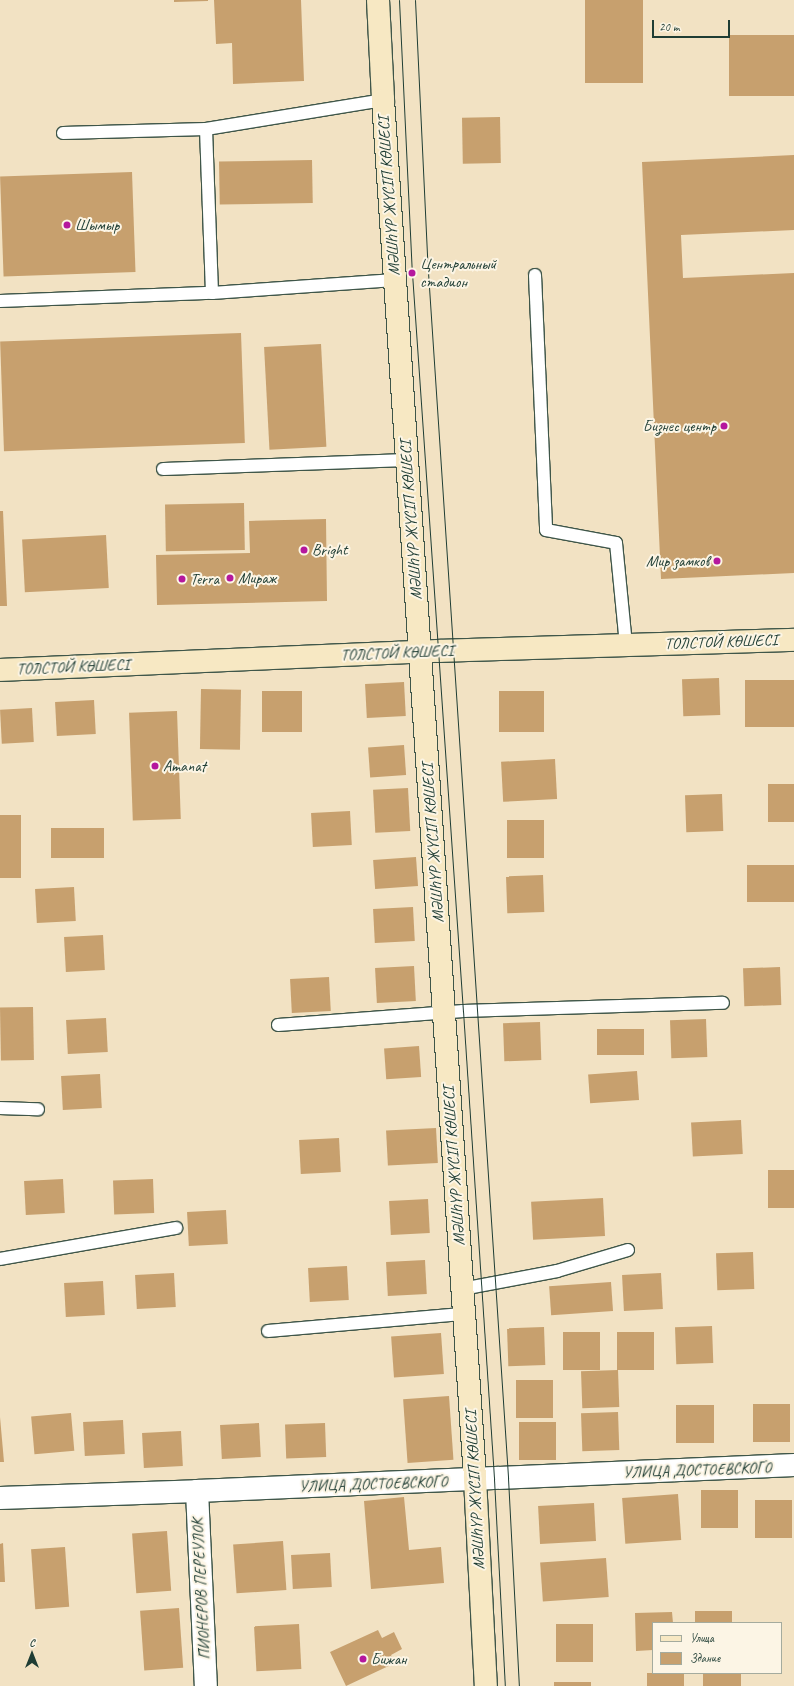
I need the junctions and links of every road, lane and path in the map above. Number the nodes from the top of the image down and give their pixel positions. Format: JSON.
{"nodes":[{"id":1,"x":378,"y":0,"type":"edge"},
{"id":2,"x":383,"y":100,"type":"junction"},
{"id":3,"x":206,"y":130,"type":"junction"},
{"id":4,"x":63,"y":133,"type":"dead end"},
{"id":5,"x":535,"y":275,"type":"dead end"},
{"id":6,"x":395,"y":280,"type":"junction"},
{"id":7,"x":212,"y":293,"type":"junction"},
{"id":8,"x":0,"y":301,"type":"edge"},
{"id":9,"x":407,"y":460,"type":"junction"},
{"id":10,"x":163,"y":470,"type":"dead end"},
{"id":11,"x":794,"y":640,"type":"edge"},
{"id":12,"x":626,"y":645,"type":"junction"},
{"id":13,"x":420,"y":652,"type":"junction"},
{"id":14,"x":0,"y":670,"type":"edge"},
{"id":15,"x":723,"y":1002,"type":"dead end"},
{"id":16,"x":444,"y":1014,"type":"junction"},
{"id":17,"x":278,"y":1025,"type":"dead end"},
{"id":18,"x":0,"y":1108,"type":"edge"},
{"id":19,"x":38,"y":1109,"type":"dead end"},
{"id":20,"x":176,"y":1228,"type":"dead end"},
{"id":21,"x":628,"y":1250,"type":"dead end"},
{"id":22,"x":0,"y":1259,"type":"edge"},
{"id":23,"x":462,"y":1289,"type":"junction"},
{"id":24,"x":464,"y":1314,"type":"junction"},
{"id":25,"x":268,"y":1331,"type":"dead end"},
{"id":26,"x":794,"y":1465,"type":"edge"},
{"id":27,"x":474,"y":1479,"type":"junction"},
{"id":28,"x":197,"y":1491,"type":"junction"},
{"id":29,"x":0,"y":1498,"type":"edge"},
{"id":30,"x":206,"y":1686,"type":"edge"},
{"id":31,"x":486,"y":1686,"type":"edge"}],
"edges":[{"from":1,"to":2,"type":"street","name":"МӘШҺҮР ЖҮСІП КӨШЕСІ"},
{"from":2,"to":3,"type":"lane"},
{"from":2,"to":6,"type":"street","name":"МӘШҺҮР ЖҮСІП КӨШЕСІ"},
{"from":3,"to":4,"type":"lane"},
{"from":3,"to":7,"type":"lane"},
{"from":5,"to":12,"type":"lane"},
{"from":6,"to":7,"type":"lane"},
{"from":6,"to":9,"type":"street","name":"МӘШҺҮР ЖҮСІП КӨШЕСІ"},
{"from":7,"to":8,"type":"lane"},
{"from":9,"to":10,"type":"lane"},
{"from":9,"to":13,"type":"street","name":"МӘШҺҮР ЖҮСІП КӨШЕСІ"},
{"from":11,"to":12,"type":"street","name":"ТОЛСТОЙ КӨШЕСІ"},
{"from":12,"to":13,"type":"street","name":"ТОЛСТОЙ КӨШЕСІ"},
{"from":13,"to":14,"type":"street","name":"ТОЛСТОЙ КӨШЕСІ"},
{"from":13,"to":16,"type":"street","name":"МӘШҺҮР ЖҮСІП КӨШЕСІ"},
{"from":15,"to":16,"type":"lane"},
{"from":16,"to":17,"type":"lane"},
{"from":16,"to":23,"type":"street","name":"МӘШҺҮР ЖҮСІП КӨШЕСІ"},
{"from":18,"to":19,"type":"lane"},
{"from":20,"to":22,"type":"lane"},
{"from":21,"to":23,"type":"lane"},
{"from":23,"to":24,"type":"street","name":"МӘШҺҮР ЖҮСІП КӨШЕСІ"},
{"from":24,"to":25,"type":"lane"},
{"from":24,"to":27,"type":"street","name":"МӘШҺҮР ЖҮСІП КӨШЕСІ"},
{"from":26,"to":27,"type":"street","name":"УЛИЦА ДОСТОЕВСКОГО"},
{"from":27,"to":28,"type":"street","name":"УЛИЦА ДОСТОЕВСКОГО"},
{"from":27,"to":31,"type":"street","name":"МӘШҺҮР ЖҮСІП КӨШЕСІ"},
{"from":28,"to":29,"type":"street","name":"УЛИЦА ДОСТОЕВСКОГО"},
{"from":28,"to":30,"type":"street","name":"ПИОНЕРОВ ПЕРЕУЛОК"}]}
